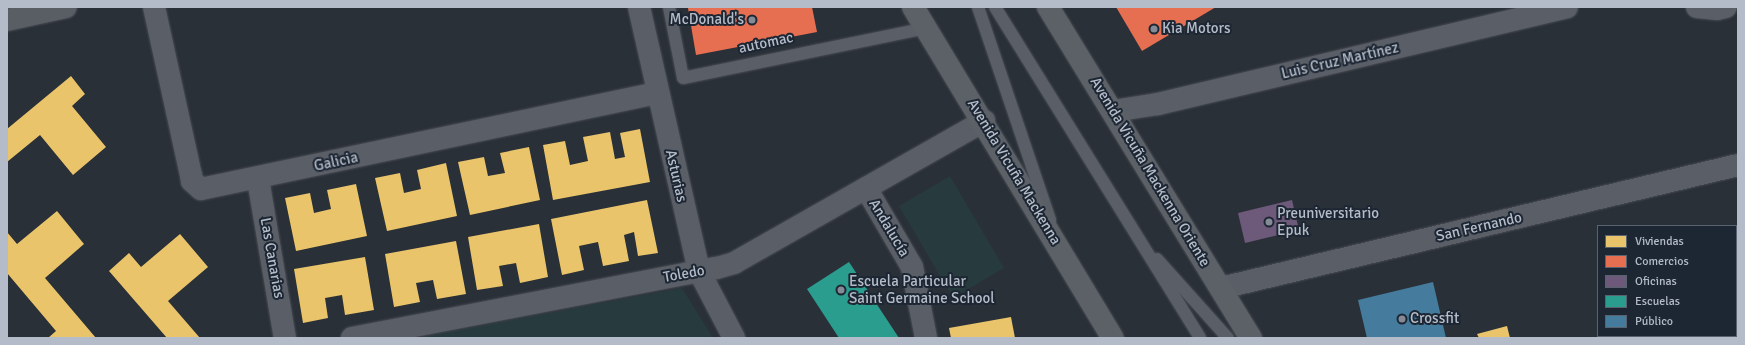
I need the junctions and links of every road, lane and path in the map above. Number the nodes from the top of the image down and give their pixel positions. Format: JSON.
{"nodes":[{"id":1,"x":66,"y":7,"type":"edge"},
{"id":2,"x":154,"y":7,"type":"edge"},
{"id":3,"x":639,"y":7,"type":"edge"},
{"id":4,"x":669,"y":7,"type":"edge"},
{"id":5,"x":913,"y":7,"type":"edge"},
{"id":6,"x":978,"y":7,"type":"edge"},
{"id":7,"x":994,"y":7,"type":"edge"},
{"id":8,"x":1048,"y":7,"type":"edge"},
{"id":9,"x":1567,"y":7,"type":"edge"},
{"id":10,"x":1697,"y":7,"type":"edge"},
{"id":11,"x":1726,"y":7,"type":"edge"},
{"id":12,"x":7,"y":20,"type":"edge"},
{"id":13,"x":926,"y":28,"type":"junction"},
{"id":14,"x":658,"y":92,"type":"junction"},
{"id":15,"x":1113,"y":111,"type":"junction"},
{"id":16,"x":984,"y":121,"type":"junction"},
{"id":17,"x":1738,"y":165,"type":"edge"},
{"id":18,"x":258,"y":179,"type":"junction"},
{"id":19,"x":866,"y":188,"type":"junction"},
{"id":20,"x":1136,"y":235,"type":"junction"},
{"id":21,"x":1060,"y":248,"type":"junction"},
{"id":22,"x":699,"y":271,"type":"junction"},
{"id":23,"x":1221,"y":288,"type":"junction"},
{"id":24,"x":285,"y":338,"type":"edge"},
{"id":25,"x":352,"y":338,"type":"edge"},
{"id":26,"x":734,"y":338,"type":"edge"},
{"id":27,"x":926,"y":338,"type":"edge"},
{"id":28,"x":1113,"y":338,"type":"edge"},
{"id":29,"x":1200,"y":338,"type":"edge"},
{"id":30,"x":1228,"y":338,"type":"edge"},
{"id":31,"x":1251,"y":338,"type":"edge"}],
"edges":[{"from":1,"to":12,"type":"main road"},
{"from":2,"to":18,"type":"street","name":"Galicia"},
{"from":3,"to":14,"type":"street","name":"Asturias"},
{"from":4,"to":13,"type":"lane","name":"automac"},
{"from":5,"to":13,"type":"main road","name":"Avenida Vicuña Mackenna"},
{"from":6,"to":21,"type":"lane"},
{"from":7,"to":20,"type":"lane"},
{"from":8,"to":15,"type":"main road","name":"Avenida Vicuña Mackenna Oriente"},
{"from":9,"to":15,"type":"street","name":"Luis Cruz Martínez"},
{"from":10,"to":11,"type":"street"},
{"from":13,"to":16,"type":"main road","name":"Avenida Vicuña Mackenna"},
{"from":14,"to":18,"type":"street","name":"Galicia"},
{"from":14,"to":22,"type":"street","name":"Asturias"},
{"from":15,"to":23,"type":"main road","name":"Avenida Vicuña Mackenna Oriente"},
{"from":16,"to":19,"type":"street","name":"Toledo"},
{"from":16,"to":21,"type":"main road","name":"Avenida Vicuña Mackenna"},
{"from":17,"to":23,"type":"street","name":"San Fernando"},
{"from":18,"to":24,"type":"street","name":"Las Canarias"},
{"from":19,"to":22,"type":"street","name":"Toledo"},
{"from":19,"to":27,"type":"street","name":"Andalucía"},
{"from":20,"to":29,"type":"lane"},
{"from":20,"to":30,"type":"lane"},
{"from":21,"to":28,"type":"main road","name":"Avenida Vicuña Mackenna"},
{"from":22,"to":25,"type":"street","name":"Toledo"},
{"from":22,"to":26,"type":"street","name":"Asturias"},
{"from":23,"to":31,"type":"main road","name":"Avenida Vicuña Mackenna Oriente"}]}
